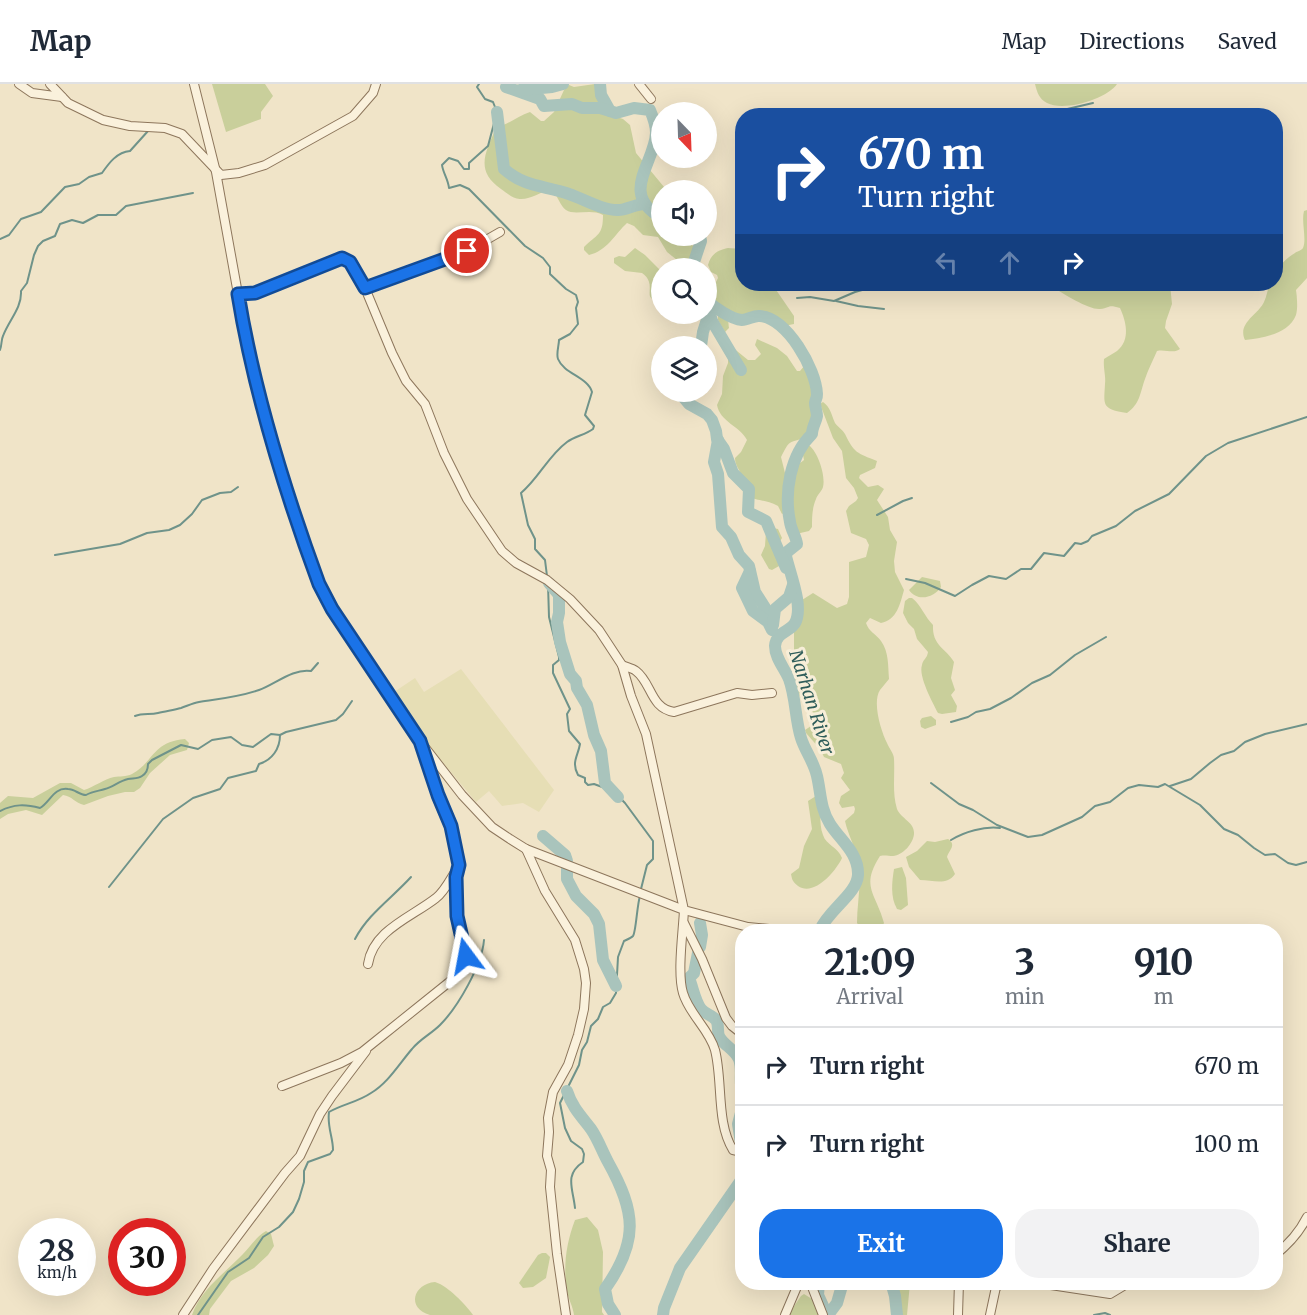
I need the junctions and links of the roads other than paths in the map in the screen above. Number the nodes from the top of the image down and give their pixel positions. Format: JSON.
{"nodes":[{"id":1,"x":20,"y":84,"type":"edge"},
{"id":2,"x":50,"y":84,"type":"edge"},
{"id":3,"x":194,"y":84,"type":"edge"},
{"id":4,"x":376,"y":84,"type":"edge"},
{"id":5,"x":639,"y":84,"type":"edge"},
{"id":6,"x":62,"y":96,"type":"junction"},
{"id":7,"x":651,"y":99,"type":"dead end"},
{"id":8,"x":216,"y":172,"type":"junction"},
{"id":9,"x":500,"y":232,"type":"dead end"},
{"id":10,"x":365,"y":288,"type":"junction"},
{"id":11,"x":238,"y":294,"type":"junction"},
{"id":12,"x":622,"y":665,"type":"junction"},
{"id":13,"x":772,"y":693,"type":"dead end"},
{"id":14,"x":420,"y":741,"type":"junction"},
{"id":15,"x":526,"y":849,"type":"junction"},
{"id":16,"x":459,"y":865,"type":"junction"},
{"id":17,"x":684,"y":910,"type":"junction"},
{"id":18,"x":684,"y":921,"type":"junction"},
{"id":19,"x":737,"y":924,"type":"edge"},
{"id":20,"x":368,"y":964,"type":"dead end"},
{"id":21,"x":735,"y":1028,"type":"edge"},
{"id":22,"x":369,"y":1047,"type":"junction"},
{"id":23,"x":282,"y":1086,"type":"dead end"},
{"id":24,"x":735,"y":1150,"type":"edge"},
{"id":25,"x":1307,"y":1217,"type":"edge"},
{"id":26,"x":1283,"y":1249,"type":"edge"},
{"id":27,"x":796,"y":1290,"type":"edge"},
{"id":28,"x":813,"y":1290,"type":"edge"},
{"id":29,"x":958,"y":1290,"type":"edge"},
{"id":30,"x":995,"y":1290,"type":"edge"},
{"id":31,"x":1084,"y":1290,"type":"edge"},
{"id":32,"x":1117,"y":1290,"type":"edge"},
{"id":33,"x":183,"y":1315,"type":"edge"},
{"id":34,"x":566,"y":1315,"type":"edge"},
{"id":35,"x":785,"y":1315,"type":"edge"},
{"id":36,"x":823,"y":1315,"type":"edge"},
{"id":37,"x":958,"y":1315,"type":"edge"},
{"id":38,"x":990,"y":1315,"type":"edge"}],
"edges":[{"from":1,"to":6,"type":"street"},
{"from":2,"to":6,"type":"street"},
{"from":3,"to":8,"type":"street"},
{"from":4,"to":8,"type":"street"},
{"from":5,"to":7,"type":"street"},
{"from":6,"to":8,"type":"street"},
{"from":8,"to":11,"type":"street"},
{"from":9,"to":10,"type":"street"},
{"from":10,"to":11,"type":"street"},
{"from":10,"to":12,"type":"street"},
{"from":11,"to":14,"type":"street"},
{"from":12,"to":13,"type":"street"},
{"from":12,"to":17,"type":"street"},
{"from":14,"to":15,"type":"street"},
{"from":14,"to":16,"type":"street"},
{"from":15,"to":17,"type":"street"},
{"from":15,"to":34,"type":"street"},
{"from":16,"to":20,"type":"street"},
{"from":16,"to":22,"type":"street"},
{"from":17,"to":18,"type":"street"},
{"from":17,"to":19,"type":"street"},
{"from":18,"to":21,"type":"street"},
{"from":18,"to":24,"type":"street"},
{"from":22,"to":23,"type":"street"},
{"from":22,"to":33,"type":"street"},
{"from":25,"to":26,"type":"street"},
{"from":27,"to":35,"type":"street"},
{"from":28,"to":36,"type":"street"},
{"from":29,"to":37,"type":"street"},
{"from":30,"to":38,"type":"street"},
{"from":31,"to":32,"type":"street"}]}
